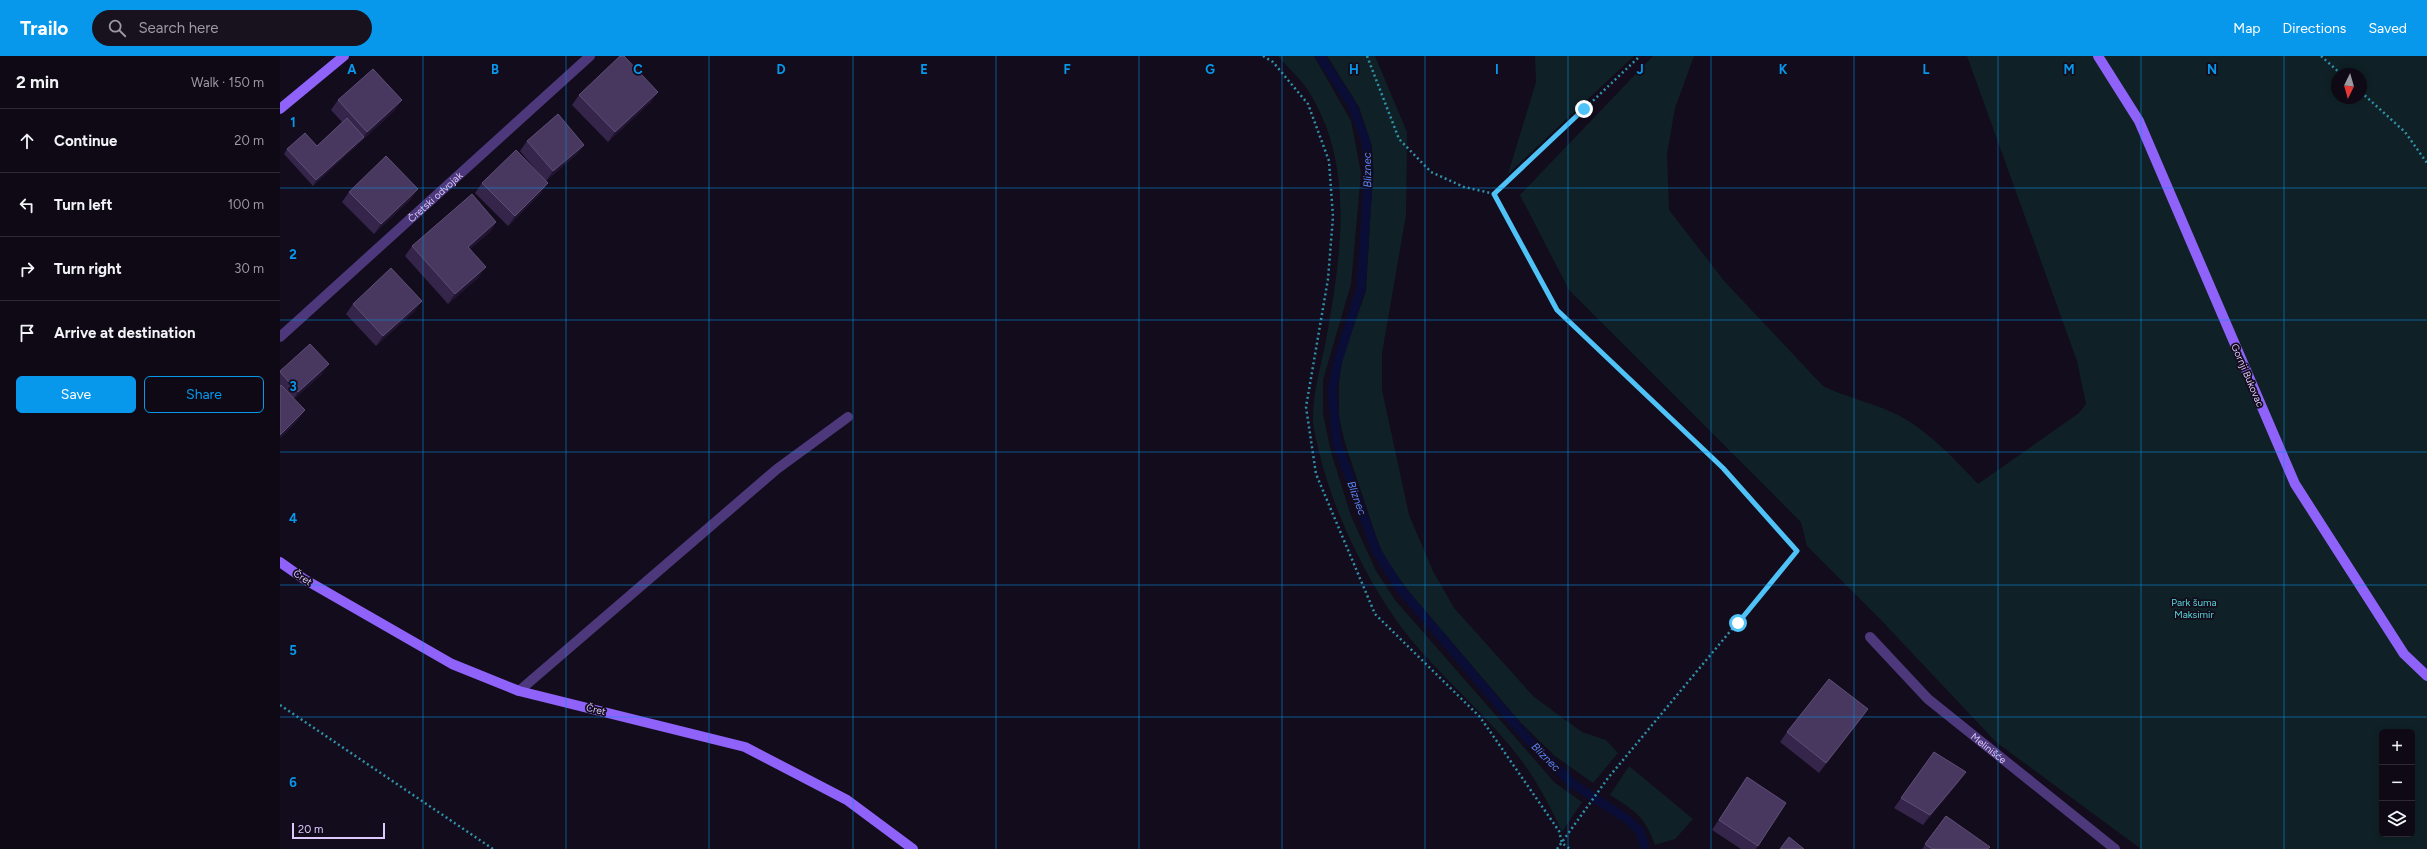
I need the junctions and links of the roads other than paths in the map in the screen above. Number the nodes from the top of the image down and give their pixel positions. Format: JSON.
{"nodes":[{"id":1,"x":344,"y":56,"type":"edge"},
{"id":2,"x":590,"y":56,"type":"edge"},
{"id":3,"x":2098,"y":56,"type":"edge"},
{"id":4,"x":280,"y":109,"type":"edge"},
{"id":5,"x":280,"y":337,"type":"edge"},
{"id":6,"x":848,"y":417,"type":"dead end"},
{"id":7,"x":280,"y":562,"type":"edge"},
{"id":8,"x":1870,"y":637,"type":"dead end"},
{"id":9,"x":2427,"y":676,"type":"edge"},
{"id":10,"x":519,"y":691,"type":"junction"},
{"id":11,"x":913,"y":849,"type":"edge"},
{"id":12,"x":2116,"y":849,"type":"edge"}],
"edges":[{"from":1,"to":4,"type":"street"},
{"from":2,"to":5,"type":"street","name":"Čretski odvojak"},
{"from":3,"to":9,"type":"street","name":"Gornji Bukovac"},
{"from":6,"to":10,"type":"street"},
{"from":7,"to":10,"type":"street","name":"Čret"},
{"from":8,"to":12,"type":"street","name":"Melinišće"},
{"from":10,"to":11,"type":"street","name":"Čret"}]}
